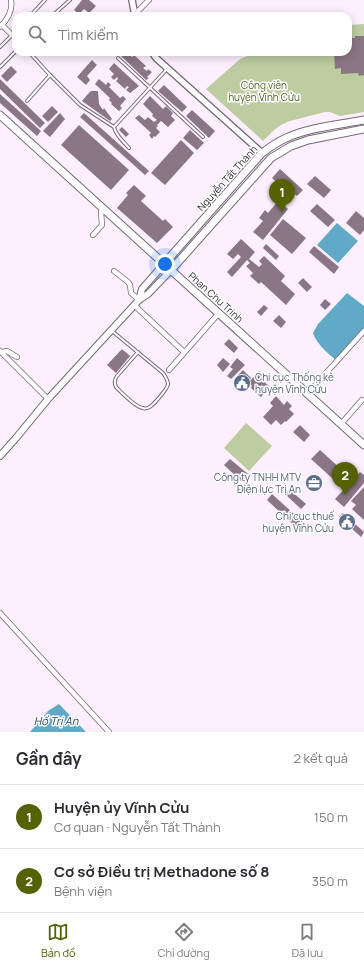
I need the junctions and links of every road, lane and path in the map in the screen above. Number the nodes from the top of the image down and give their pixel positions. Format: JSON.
{"nodes":[{"id":1,"x":11,"y":0,"type":"edge"},
{"id":2,"x":45,"y":0,"type":"edge"},
{"id":3,"x":70,"y":0,"type":"edge"},
{"id":4,"x":132,"y":0,"type":"edge"},
{"id":5,"x":149,"y":0,"type":"edge"},
{"id":6,"x":34,"y":12,"type":"edge"},
{"id":7,"x":56,"y":12,"type":"edge"},
{"id":8,"x":134,"y":12,"type":"edge"},
{"id":9,"x":138,"y":12,"type":"edge"},
{"id":10,"x":1,"y":26,"type":"edge"},
{"id":11,"x":12,"y":35,"type":"joint"},
{"id":12,"x":0,"y":47,"type":"edge"},
{"id":13,"x":12,"y":55,"type":"edge"},
{"id":14,"x":33,"y":56,"type":"edge"},
{"id":15,"x":155,"y":56,"type":"edge"},
{"id":16,"x":118,"y":58,"type":"dead end"},
{"id":17,"x":0,"y":67,"type":"edge"},
{"id":18,"x":168,"y":68,"type":"junction"},
{"id":19,"x":50,"y":75,"type":"junction"},
{"id":20,"x":150,"y":88,"type":"junction"},
{"id":21,"x":27,"y":101,"type":"dead end"},
{"id":22,"x":0,"y":116,"type":"edge"},
{"id":23,"x":364,"y":120,"type":"edge"},
{"id":24,"x":114,"y":127,"type":"junction"},
{"id":25,"x":364,"y":129,"type":"edge"},
{"id":26,"x":203,"y":137,"type":"dead end"},
{"id":27,"x":129,"y":148,"type":"dead end"},
{"id":28,"x":262,"y":153,"type":"junction"},
{"id":29,"x":254,"y":163,"type":"junction"},
{"id":30,"x":261,"y":169,"type":"junction"},
{"id":31,"x":103,"y":208,"type":"junction"},
{"id":32,"x":93,"y":235,"type":"dead end"},
{"id":33,"x":164,"y":264,"type":"junction"},
{"id":34,"x":171,"y":270,"type":"junction"},
{"id":35,"x":114,"y":271,"type":"dead end"},
{"id":36,"x":136,"y":302,"type":"junction"},
{"id":37,"x":219,"y":313,"type":"junction"},
{"id":38,"x":112,"y":330,"type":"junction"},
{"id":39,"x":364,"y":331,"type":"edge"},
{"id":40,"x":1,"y":351,"type":"edge"},
{"id":41,"x":138,"y":352,"type":"junction"},
{"id":42,"x":184,"y":352,"type":"junction"},
{"id":43,"x":17,"y":357,"type":"dead end"},
{"id":44,"x":169,"y":370,"type":"dead end"},
{"id":45,"x":308,"y":393,"type":"junction"},
{"id":46,"x":356,"y":396,"type":"dead end"},
{"id":47,"x":48,"y":399,"type":"junction"},
{"id":48,"x":363,"y":401,"type":"edge"},
{"id":49,"x":341,"y":424,"type":"junction"},
{"id":50,"x":364,"y":445,"type":"edge"},
{"id":51,"x":0,"y":456,"type":"edge"},
{"id":52,"x":0,"y":613,"type":"edge"},
{"id":53,"x":109,"y":732,"type":"edge"}],
"edges":[{"from":1,"to":10,"type":"street"},
{"from":2,"to":6,"type":"lane"},
{"from":3,"to":7,"type":"lane"},
{"from":4,"to":8,"type":"street"},
{"from":5,"to":9,"type":"street"},
{"from":10,"to":11,"type":"street"},
{"from":11,"to":12,"type":"lane"},
{"from":13,"to":17,"type":"lane"},
{"from":14,"to":19,"type":"lane"},
{"from":15,"to":18,"type":"street"},
{"from":16,"to":20,"type":"lane"},
{"from":18,"to":20,"type":"lane"},
{"from":18,"to":28,"type":"street"},
{"from":19,"to":21,"type":"lane"},
{"from":19,"to":24,"type":"lane"},
{"from":20,"to":24,"type":"lane"},
{"from":20,"to":26,"type":"lane"},
{"from":22,"to":31,"type":"main road","name":"Phan Chu Trinh"},
{"from":23,"to":28,"type":"main road","name":"Nguyễn Tất Thành"},
{"from":24,"to":27,"type":"lane"},
{"from":25,"to":30,"type":"main road","name":"Nguyễn Tất Thành"},
{"from":28,"to":29,"type":"main road","name":"Nguyễn Tất Thành"},
{"from":29,"to":30,"type":"main road"},
{"from":29,"to":33,"type":"main road","name":"Nguyễn Tất Thành"},
{"from":30,"to":34,"type":"main road","name":"Nguyễn Tất Thành"},
{"from":31,"to":32,"type":"street"},
{"from":31,"to":33,"type":"main road","name":"Phan Chu Trinh"},
{"from":33,"to":34,"type":"main road","name":"Phan Chu Trinh"},
{"from":33,"to":36,"type":"main road","name":"Nguyễn Tất Thành"},
{"from":34,"to":36,"type":"main road","name":"Nguyễn Tất Thành"},
{"from":34,"to":37,"type":"main road","name":"Phan Chu Trinh"},
{"from":35,"to":36,"type":"street"},
{"from":36,"to":38,"type":"main road","name":"Nguyễn Tất Thành"},
{"from":36,"to":42,"type":"street"},
{"from":37,"to":42,"type":"street"},
{"from":37,"to":45,"type":"main road","name":"Phan Chu Trinh"},
{"from":38,"to":41,"type":"lane"},
{"from":38,"to":47,"type":"main road","name":"Nguyễn Tất Thành"},
{"from":39,"to":45,"type":"street"},
{"from":40,"to":43,"type":"street"},
{"from":40,"to":47,"type":"street"},
{"from":41,"to":41,"type":"lane"},
{"from":42,"to":44,"type":"street"},
{"from":45,"to":49,"type":"main road","name":"Phan Chu Trinh"},
{"from":46,"to":48,"type":"street"},
{"from":47,"to":51,"type":"main road","name":"Nguyễn Tất Thành"},
{"from":48,"to":49,"type":"street"},
{"from":49,"to":50,"type":"main road","name":"Phan Chu Trinh"},
{"from":52,"to":53,"type":"street"}]}
